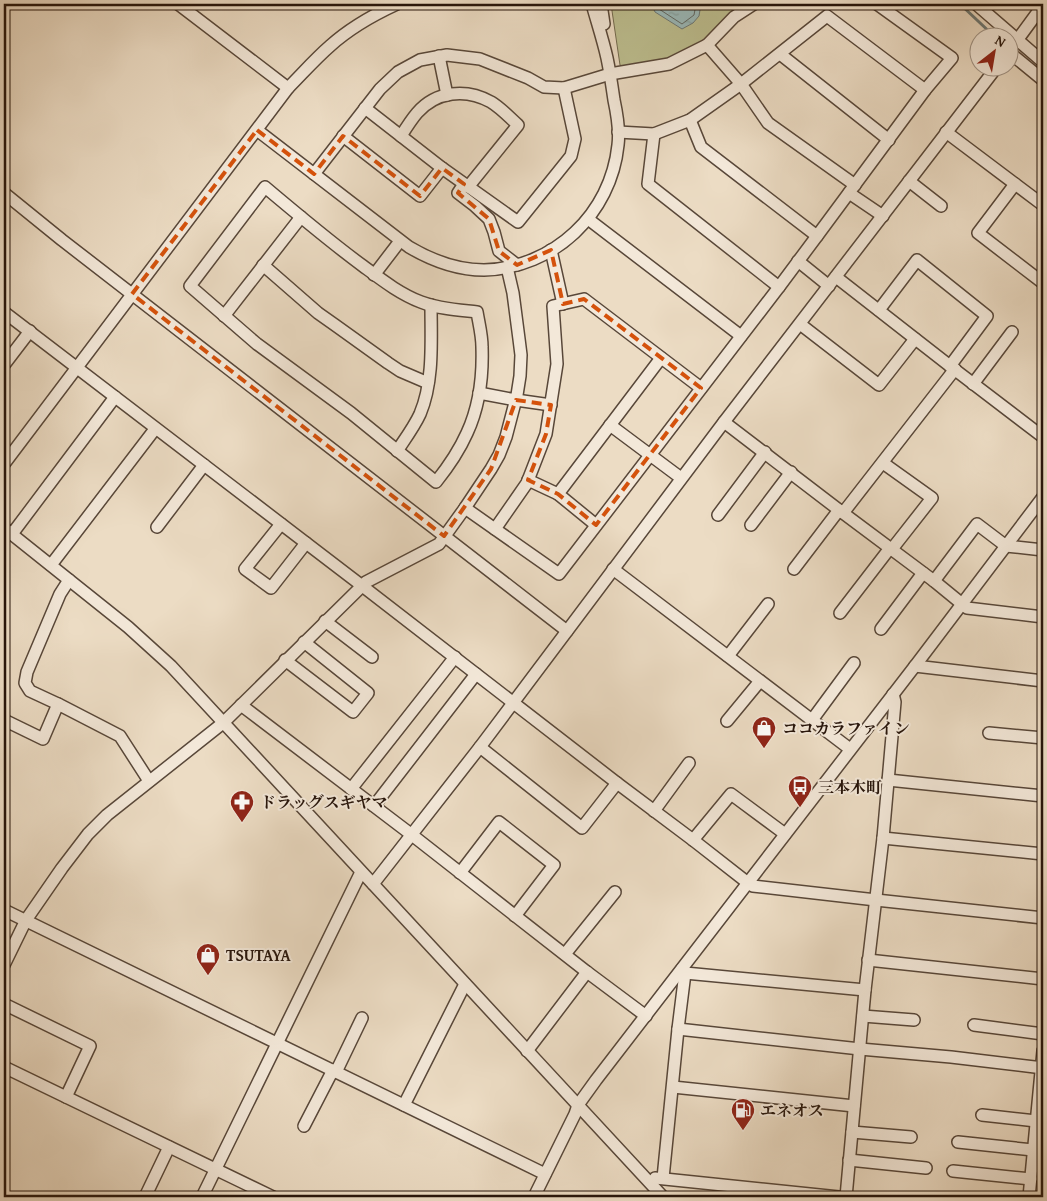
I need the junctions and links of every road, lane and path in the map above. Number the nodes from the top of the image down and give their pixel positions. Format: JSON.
{"nodes":[{"id":1,"x":178,"y":4,"type":"edge"},
{"id":2,"x":397,"y":4,"type":"edge"},
{"id":3,"x":592,"y":4,"type":"edge"},
{"id":4,"x":601,"y":4,"type":"edge"},
{"id":5,"x":754,"y":4,"type":"edge"},
{"id":6,"x":830,"y":4,"type":"edge"},
{"id":7,"x":877,"y":4,"type":"edge"},
{"id":8,"x":976,"y":4,"type":"edge"},
{"id":9,"x":1043,"y":6,"type":"edge"},
{"id":10,"x":827,"y":16,"type":"junction"},
{"id":11,"x":997,"y":28,"type":"edge"},
{"id":12,"x":1020,"y":37,"type":"edge"},
{"id":13,"x":707,"y":45,"type":"junction"},
{"id":14,"x":1020,"y":50,"type":"edge"},
{"id":15,"x":780,"y":54,"type":"junction"},
{"id":16,"x":1020,"y":54,"type":"edge"},
{"id":17,"x":438,"y":56,"type":"junction"},
{"id":18,"x":607,"y":57,"type":"junction"},
{"id":19,"x":1043,"y":62,"type":"edge"},
{"id":20,"x":610,"y":74,"type":"junction"},
{"id":21,"x":988,"y":78,"type":"edge"},
{"id":22,"x":1043,"y":80,"type":"edge"},
{"id":23,"x":741,"y":84,"type":"junction"},
{"id":24,"x":288,"y":88,"type":"junction"},
{"id":25,"x":564,"y":88,"type":"junction"},
{"id":26,"x":925,"y":90,"type":"junction"},
{"id":27,"x":447,"y":95,"type":"junction"},
{"id":28,"x":365,"y":108,"type":"junction"},
{"id":29,"x":690,"y":120,"type":"junction"},
{"id":30,"x":257,"y":130,"type":"junction"},
{"id":31,"x":618,"y":132,"type":"junction"},
{"id":32,"x":946,"y":132,"type":"junction"},
{"id":33,"x":654,"y":134,"type":"junction"},
{"id":34,"x":343,"y":136,"type":"junction"},
{"id":35,"x":401,"y":136,"type":"junction"},
{"id":36,"x":888,"y":140,"type":"junction"},
{"id":37,"x":442,"y":168,"type":"junction"},
{"id":38,"x":314,"y":174,"type":"junction"},
{"id":39,"x":909,"y":181,"type":"junction"},
{"id":40,"x":1015,"y":184,"type":"junction"},
{"id":41,"x":466,"y":185,"type":"junction"},
{"id":42,"x":852,"y":189,"type":"junction"},
{"id":43,"x":4,"y":193,"type":"edge"},
{"id":44,"x":1043,"y":205,"type":"edge"},
{"id":45,"x":941,"y":206,"type":"dead end"},
{"id":46,"x":883,"y":216,"type":"junction"},
{"id":47,"x":301,"y":217,"type":"junction"},
{"id":48,"x":588,"y":219,"type":"junction"},
{"id":49,"x":817,"y":236,"type":"junction"},
{"id":50,"x":400,"y":241,"type":"junction"},
{"id":51,"x":551,"y":250,"type":"junction"},
{"id":52,"x":798,"y":261,"type":"junction"},
{"id":53,"x":263,"y":265,"type":"junction"},
{"id":54,"x":512,"y":266,"type":"junction"},
{"id":55,"x":374,"y":275,"type":"junction"},
{"id":56,"x":832,"y":281,"type":"junction"},
{"id":57,"x":1043,"y":283,"type":"edge"},
{"id":58,"x":779,"y":287,"type":"junction"},
{"id":59,"x":132,"y":294,"type":"junction"},
{"id":60,"x":563,"y":304,"type":"junction"},
{"id":61,"x":431,"y":305,"type":"junction"},
{"id":62,"x":879,"y":310,"type":"junction"},
{"id":63,"x":4,"y":312,"type":"edge"},
{"id":64,"x":224,"y":316,"type":"junction"},
{"id":65,"x":800,"y":324,"type":"junction"},
{"id":66,"x":30,"y":331,"type":"junction"},
{"id":67,"x":1012,"y":332,"type":"dead end"},
{"id":68,"x":741,"y":336,"type":"junction"},
{"id":69,"x":915,"y":339,"type":"junction"},
{"id":70,"x":662,"y":358,"type":"junction"},
{"id":71,"x":4,"y":365,"type":"edge"},
{"id":72,"x":77,"y":368,"type":"junction"},
{"id":73,"x":952,"y":368,"type":"junction"},
{"id":74,"x":428,"y":383,"type":"junction"},
{"id":75,"x":973,"y":384,"type":"junction"},
{"id":76,"x":701,"y":388,"type":"junction"},
{"id":77,"x":479,"y":393,"type":"junction"},
{"id":78,"x":115,"y":397,"type":"junction"},
{"id":79,"x":516,"y":400,"type":"junction"},
{"id":80,"x":551,"y":405,"type":"junction"},
{"id":81,"x":724,"y":422,"type":"junction"},
{"id":82,"x":610,"y":426,"type":"junction"},
{"id":83,"x":155,"y":428,"type":"junction"},
{"id":84,"x":1042,"y":434,"type":"edge"},
{"id":85,"x":397,"y":451,"type":"junction"},
{"id":86,"x":765,"y":452,"type":"junction"},
{"id":87,"x":650,"y":455,"type":"junction"},
{"id":88,"x":883,"y":463,"type":"junction"},
{"id":89,"x":4,"y":464,"type":"edge"},
{"id":90,"x":204,"y":465,"type":"junction"},
{"id":91,"x":791,"y":472,"type":"junction"},
{"id":92,"x":681,"y":478,"type":"junction"},
{"id":93,"x":528,"y":480,"type":"junction"},
{"id":94,"x":558,"y":494,"type":"junction"},
{"id":95,"x":1043,"y":497,"type":"edge"},
{"id":96,"x":465,"y":508,"type":"junction"},
{"id":97,"x":841,"y":511,"type":"junction"},
{"id":98,"x":718,"y":516,"type":"dead end"},
{"id":99,"x":281,"y":524,"type":"junction"},
{"id":100,"x":596,"y":525,"type":"junction"},
{"id":101,"x":751,"y":525,"type":"dead end"},
{"id":102,"x":157,"y":527,"type":"dead end"},
{"id":103,"x":495,"y":529,"type":"junction"},
{"id":104,"x":8,"y":531,"type":"edge"},
{"id":105,"x":444,"y":536,"type":"junction"},
{"id":106,"x":306,"y":543,"type":"junction"},
{"id":107,"x":1006,"y":546,"type":"junction"},
{"id":108,"x":891,"y":549,"type":"junction"},
{"id":109,"x":1043,"y":550,"type":"edge"},
{"id":110,"x":52,"y":566,"type":"junction"},
{"id":111,"x":613,"y":569,"type":"junction"},
{"id":112,"x":794,"y":569,"type":"dead end"},
{"id":113,"x":923,"y":573,"type":"junction"},
{"id":114,"x":69,"y":580,"type":"junction"},
{"id":115,"x":934,"y":581,"type":"junction"},
{"id":116,"x":361,"y":585,"type":"junction"},
{"id":117,"x":768,"y":604,"type":"dead end"},
{"id":118,"x":961,"y":604,"type":"junction"},
{"id":119,"x":840,"y":613,"type":"dead end"},
{"id":120,"x":1043,"y":617,"type":"edge"},
{"id":121,"x":325,"y":621,"type":"junction"},
{"id":122,"x":881,"y":629,"type":"dead end"},
{"id":123,"x":567,"y":631,"type":"junction"},
{"id":124,"x":304,"y":642,"type":"junction"},
{"id":125,"x":728,"y":656,"type":"junction"},
{"id":126,"x":372,"y":657,"type":"dead end"},
{"id":127,"x":455,"y":658,"type":"junction"},
{"id":128,"x":285,"y":660,"type":"junction"},
{"id":129,"x":854,"y":663,"type":"dead end"},
{"id":130,"x":915,"y":666,"type":"junction"},
{"id":131,"x":476,"y":674,"type":"junction"},
{"id":132,"x":1043,"y":680,"type":"edge"},
{"id":133,"x":760,"y":681,"type":"junction"},
{"id":134,"x":893,"y":694,"type":"junction"},
{"id":135,"x":514,"y":703,"type":"junction"},
{"id":136,"x":58,"y":704,"type":"junction"},
{"id":137,"x":241,"y":704,"type":"junction"},
{"id":138,"x":4,"y":720,"type":"edge"},
{"id":139,"x":812,"y":720,"type":"junction"},
{"id":140,"x":727,"y":721,"type":"dead end"},
{"id":141,"x":223,"y":723,"type":"junction"},
{"id":142,"x":988,"y":733,"type":"dead end"},
{"id":143,"x":1043,"y":738,"type":"edge"},
{"id":144,"x":480,"y":747,"type":"junction"},
{"id":145,"x":850,"y":749,"type":"junction"},
{"id":146,"x":690,"y":763,"type":"dead end"},
{"id":147,"x":888,"y":780,"type":"junction"},
{"id":148,"x":149,"y":781,"type":"junction"},
{"id":149,"x":617,"y":783,"type":"junction"},
{"id":150,"x":351,"y":789,"type":"junction"},
{"id":151,"x":1043,"y":796,"type":"edge"},
{"id":152,"x":374,"y":806,"type":"junction"},
{"id":153,"x":654,"y":811,"type":"junction"},
{"id":154,"x":412,"y":834,"type":"junction"},
{"id":155,"x":785,"y":834,"type":"junction"},
{"id":156,"x":883,"y":838,"type":"junction"},
{"id":157,"x":693,"y":840,"type":"junction"},
{"id":158,"x":1043,"y":854,"type":"edge"},
{"id":159,"x":361,"y":872,"type":"junction"},
{"id":160,"x":460,"y":873,"type":"junction"},
{"id":161,"x":748,"y":883,"type":"junction"},
{"id":162,"x":372,"y":884,"type":"junction"},
{"id":163,"x":615,"y":892,"type":"dead end"},
{"id":164,"x":876,"y":900,"type":"junction"},
{"id":165,"x":4,"y":910,"type":"edge"},
{"id":166,"x":515,"y":916,"type":"junction"},
{"id":167,"x":1043,"y":918,"type":"edge"},
{"id":168,"x":26,"y":920,"type":"junction"},
{"id":169,"x":565,"y":954,"type":"junction"},
{"id":170,"x":868,"y":960,"type":"junction"},
{"id":171,"x":4,"y":965,"type":"edge"},
{"id":172,"x":684,"y":971,"type":"junction"},
{"id":173,"x":588,"y":972,"type":"junction"},
{"id":174,"x":1043,"y":979,"type":"edge"},
{"id":175,"x":465,"y":984,"type":"junction"},
{"id":176,"x":865,"y":990,"type":"junction"},
{"id":177,"x":4,"y":1004,"type":"edge"},
{"id":178,"x":646,"y":1016,"type":"junction"},
{"id":179,"x":863,"y":1016,"type":"junction"},
{"id":180,"x":362,"y":1018,"type":"dead end"},
{"id":181,"x":914,"y":1020,"type":"dead end"},
{"id":182,"x":974,"y":1025,"type":"dead end"},
{"id":183,"x":678,"y":1028,"type":"junction"},
{"id":184,"x":1043,"y":1034,"type":"edge"},
{"id":185,"x":276,"y":1043,"type":"junction"},
{"id":186,"x":860,"y":1049,"type":"junction"},
{"id":187,"x":527,"y":1050,"type":"junction"},
{"id":188,"x":1043,"y":1051,"type":"edge"},
{"id":189,"x":4,"y":1067,"type":"edge"},
{"id":190,"x":1042,"y":1068,"type":"edge"},
{"id":191,"x":334,"y":1071,"type":"junction"},
{"id":192,"x":673,"y":1087,"type":"junction"},
{"id":193,"x":66,"y":1097,"type":"junction"},
{"id":194,"x":404,"y":1105,"type":"junction"},
{"id":195,"x":578,"y":1105,"type":"junction"},
{"id":196,"x":854,"y":1106,"type":"junction"},
{"id":197,"x":982,"y":1115,"type":"dead end"},
{"id":198,"x":304,"y":1126,"type":"dead end"},
{"id":199,"x":1038,"y":1127,"type":"edge"},
{"id":200,"x":852,"y":1132,"type":"junction"},
{"id":201,"x":911,"y":1137,"type":"dead end"},
{"id":202,"x":958,"y":1142,"type":"dead end"},
{"id":203,"x":169,"y":1147,"type":"junction"},
{"id":204,"x":1033,"y":1150,"type":"junction"},
{"id":205,"x":849,"y":1160,"type":"junction"},
{"id":206,"x":926,"y":1168,"type":"dead end"},
{"id":207,"x":216,"y":1169,"type":"junction"},
{"id":208,"x":953,"y":1171,"type":"dead end"},
{"id":209,"x":545,"y":1174,"type":"junction"},
{"id":210,"x":644,"y":1176,"type":"junction"},
{"id":211,"x":663,"y":1178,"type":"junction"},
{"id":212,"x":1030,"y":1179,"type":"junction"},
{"id":213,"x":800,"y":1195,"type":"edge"},
{"id":214,"x":145,"y":1197,"type":"edge"},
{"id":215,"x":202,"y":1197,"type":"edge"},
{"id":216,"x":273,"y":1197,"type":"edge"},
{"id":217,"x":534,"y":1197,"type":"edge"},
{"id":218,"x":663,"y":1197,"type":"edge"},
{"id":219,"x":839,"y":1197,"type":"edge"},
{"id":220,"x":846,"y":1197,"type":"edge"},
{"id":221,"x":1029,"y":1197,"type":"edge"}],
"edges":[{"from":1,"to":24,"type":"street"},
{"from":2,"to":24,"type":"street"},
{"from":3,"to":18,"type":"street"},
{"from":4,"to":18,"type":"street"},
{"from":5,"to":13,"type":"street"},
{"from":6,"to":10,"type":"street"},
{"from":7,"to":26,"type":"street"},
{"from":8,"to":11,"type":"street"},
{"from":9,"to":12,"type":"street"},
{"from":10,"to":15,"type":"street"},
{"from":10,"to":26,"type":"street"},
{"from":13,"to":20,"type":"street"},
{"from":13,"to":23,"type":"street"},
{"from":14,"to":19,"type":"street"},
{"from":15,"to":23,"type":"street"},
{"from":15,"to":36,"type":"street"},
{"from":16,"to":22,"type":"street"},
{"from":17,"to":25,"type":"street"},
{"from":17,"to":27,"type":"street"},
{"from":17,"to":28,"type":"street"},
{"from":18,"to":20,"type":"street"},
{"from":20,"to":25,"type":"street"},
{"from":20,"to":31,"type":"street"},
{"from":21,"to":32,"type":"street"},
{"from":23,"to":29,"type":"street"},
{"from":23,"to":42,"type":"street"},
{"from":24,"to":30,"type":"street"},
{"from":25,"to":41,"type":"street"},
{"from":26,"to":36,"type":"street"},
{"from":27,"to":35,"type":"street"},
{"from":27,"to":41,"type":"street"},
{"from":28,"to":34,"type":"street"},
{"from":28,"to":35,"type":"street"},
{"from":29,"to":33,"type":"street"},
{"from":29,"to":49,"type":"street"},
{"from":30,"to":38,"type":"street"},
{"from":30,"to":59,"type":"street"},
{"from":31,"to":33,"type":"street"},
{"from":31,"to":48,"type":"street"},
{"from":32,"to":39,"type":"street"},
{"from":32,"to":40,"type":"street"},
{"from":33,"to":58,"type":"street"},
{"from":34,"to":37,"type":"street"},
{"from":34,"to":38,"type":"street"},
{"from":35,"to":37,"type":"street"},
{"from":36,"to":42,"type":"street"},
{"from":37,"to":41,"type":"street"},
{"from":38,"to":50,"type":"street"},
{"from":39,"to":45,"type":"street"},
{"from":39,"to":46,"type":"street"},
{"from":40,"to":44,"type":"street"},
{"from":40,"to":57,"type":"street"},
{"from":41,"to":54,"type":"street"},
{"from":42,"to":46,"type":"street"},
{"from":42,"to":49,"type":"street"},
{"from":43,"to":59,"type":"street"},
{"from":46,"to":56,"type":"street"},
{"from":47,"to":53,"type":"street"},
{"from":47,"to":55,"type":"street"},
{"from":47,"to":64,"type":"street"},
{"from":48,"to":51,"type":"street"},
{"from":48,"to":68,"type":"street"},
{"from":49,"to":52,"type":"street"},
{"from":50,"to":54,"type":"street"},
{"from":50,"to":55,"type":"street"},
{"from":51,"to":54,"type":"street"},
{"from":51,"to":60,"type":"street"},
{"from":52,"to":56,"type":"street"},
{"from":52,"to":58,"type":"street"},
{"from":53,"to":64,"type":"street"},
{"from":53,"to":74,"type":"street"},
{"from":54,"to":79,"type":"street"},
{"from":55,"to":61,"type":"street"},
{"from":56,"to":62,"type":"street"},
{"from":56,"to":65,"type":"street"},
{"from":58,"to":68,"type":"street"},
{"from":59,"to":72,"type":"street"},
{"from":59,"to":105,"type":"street"},
{"from":60,"to":70,"type":"street"},
{"from":60,"to":80,"type":"street"},
{"from":61,"to":74,"type":"street"},
{"from":61,"to":77,"type":"street"},
{"from":62,"to":69,"type":"street"},
{"from":62,"to":73,"type":"street"},
{"from":63,"to":66,"type":"street"},
{"from":64,"to":85,"type":"street"},
{"from":65,"to":69,"type":"street"},
{"from":65,"to":81,"type":"street"},
{"from":66,"to":71,"type":"street"},
{"from":66,"to":72,"type":"street"},
{"from":67,"to":75,"type":"street"},
{"from":68,"to":76,"type":"street"},
{"from":69,"to":73,"type":"street"},
{"from":70,"to":76,"type":"street"},
{"from":70,"to":82,"type":"street"},
{"from":72,"to":78,"type":"street"},
{"from":72,"to":89,"type":"street"},
{"from":73,"to":75,"type":"street"},
{"from":73,"to":88,"type":"street"},
{"from":74,"to":85,"type":"street"},
{"from":75,"to":84,"type":"street"},
{"from":76,"to":87,"type":"street"},
{"from":77,"to":79,"type":"street"},
{"from":77,"to":85,"type":"street"},
{"from":78,"to":83,"type":"street"},
{"from":78,"to":104,"type":"street"},
{"from":79,"to":80,"type":"street"},
{"from":79,"to":96,"type":"street"},
{"from":80,"to":93,"type":"street"},
{"from":81,"to":86,"type":"street"},
{"from":81,"to":92,"type":"street"},
{"from":82,"to":87,"type":"street"},
{"from":82,"to":94,"type":"street"},
{"from":83,"to":90,"type":"street"},
{"from":83,"to":110,"type":"street"},
{"from":86,"to":91,"type":"street"},
{"from":86,"to":98,"type":"street"},
{"from":87,"to":92,"type":"street"},
{"from":87,"to":100,"type":"street"},
{"from":88,"to":97,"type":"street"},
{"from":88,"to":108,"type":"street"},
{"from":90,"to":99,"type":"street"},
{"from":90,"to":102,"type":"street"},
{"from":91,"to":97,"type":"street"},
{"from":91,"to":101,"type":"street"},
{"from":92,"to":111,"type":"street"},
{"from":93,"to":94,"type":"street"},
{"from":93,"to":103,"type":"street"},
{"from":94,"to":100,"type":"street"},
{"from":95,"to":107,"type":"street"},
{"from":96,"to":103,"type":"street"},
{"from":96,"to":105,"type":"street"},
{"from":97,"to":108,"type":"street"},
{"from":97,"to":112,"type":"street"},
{"from":99,"to":106,"type":"street"},
{"from":99,"to":106,"type":"street"},
{"from":100,"to":103,"type":"street"},
{"from":104,"to":110,"type":"street"},
{"from":105,"to":116,"type":"street"},
{"from":105,"to":123,"type":"street"},
{"from":106,"to":116,"type":"street"},
{"from":107,"to":109,"type":"street"},
{"from":107,"to":115,"type":"street"},
{"from":107,"to":118,"type":"street"},
{"from":108,"to":113,"type":"street"},
{"from":108,"to":119,"type":"street"},
{"from":110,"to":114,"type":"street"},
{"from":111,"to":123,"type":"street"},
{"from":111,"to":125,"type":"street"},
{"from":113,"to":115,"type":"street"},
{"from":113,"to":122,"type":"street"},
{"from":114,"to":136,"type":"street"},
{"from":114,"to":141,"type":"street"},
{"from":115,"to":118,"type":"street"},
{"from":116,"to":121,"type":"street"},
{"from":116,"to":127,"type":"street"},
{"from":117,"to":125,"type":"street"},
{"from":118,"to":120,"type":"street"},
{"from":118,"to":130,"type":"street"},
{"from":121,"to":124,"type":"street"},
{"from":121,"to":126,"type":"street"},
{"from":123,"to":135,"type":"street"},
{"from":124,"to":128,"type":"street"},
{"from":124,"to":128,"type":"street"},
{"from":125,"to":133,"type":"street"},
{"from":127,"to":131,"type":"street"},
{"from":127,"to":150,"type":"street"},
{"from":128,"to":137,"type":"street"},
{"from":129,"to":139,"type":"street"},
{"from":130,"to":132,"type":"street"},
{"from":130,"to":134,"type":"street"},
{"from":131,"to":135,"type":"street"},
{"from":131,"to":152,"type":"street"},
{"from":133,"to":139,"type":"street"},
{"from":133,"to":140,"type":"street"},
{"from":134,"to":145,"type":"street"},
{"from":134,"to":147,"type":"street"},
{"from":135,"to":144,"type":"street"},
{"from":135,"to":149,"type":"street"},
{"from":136,"to":138,"type":"street"},
{"from":136,"to":148,"type":"street"},
{"from":137,"to":141,"type":"street"},
{"from":137,"to":150,"type":"street"},
{"from":139,"to":145,"type":"street"},
{"from":141,"to":148,"type":"street"},
{"from":141,"to":159,"type":"street"},
{"from":142,"to":143,"type":"street"},
{"from":144,"to":149,"type":"street"},
{"from":144,"to":154,"type":"street"},
{"from":145,"to":155,"type":"street"},
{"from":146,"to":153,"type":"street"},
{"from":147,"to":151,"type":"street"},
{"from":147,"to":156,"type":"street"},
{"from":148,"to":168,"type":"street"},
{"from":149,"to":153,"type":"street"},
{"from":150,"to":152,"type":"street"},
{"from":152,"to":154,"type":"street"},
{"from":153,"to":157,"type":"street"},
{"from":154,"to":160,"type":"street"},
{"from":154,"to":162,"type":"street"},
{"from":155,"to":157,"type":"street"},
{"from":155,"to":161,"type":"street"},
{"from":156,"to":158,"type":"street"},
{"from":156,"to":164,"type":"street"},
{"from":157,"to":161,"type":"street"},
{"from":159,"to":162,"type":"street"},
{"from":159,"to":185,"type":"street"},
{"from":160,"to":166,"type":"street"},
{"from":160,"to":166,"type":"street"},
{"from":161,"to":164,"type":"street"},
{"from":161,"to":172,"type":"street"},
{"from":162,"to":175,"type":"street"},
{"from":163,"to":169,"type":"street"},
{"from":164,"to":167,"type":"street"},
{"from":164,"to":170,"type":"street"},
{"from":165,"to":168,"type":"street"},
{"from":166,"to":169,"type":"street"},
{"from":168,"to":171,"type":"street"},
{"from":168,"to":185,"type":"street"},
{"from":169,"to":173,"type":"street"},
{"from":170,"to":174,"type":"street"},
{"from":170,"to":176,"type":"street"},
{"from":172,"to":176,"type":"street"},
{"from":172,"to":178,"type":"street"},
{"from":172,"to":183,"type":"street"},
{"from":173,"to":178,"type":"street"},
{"from":173,"to":187,"type":"street"},
{"from":175,"to":187,"type":"street"},
{"from":175,"to":194,"type":"street"},
{"from":176,"to":179,"type":"street"},
{"from":177,"to":193,"type":"street"},
{"from":178,"to":195,"type":"street"},
{"from":179,"to":181,"type":"street"},
{"from":179,"to":186,"type":"street"},
{"from":180,"to":191,"type":"street"},
{"from":182,"to":184,"type":"street"},
{"from":183,"to":186,"type":"street"},
{"from":183,"to":192,"type":"street"},
{"from":185,"to":191,"type":"street"},
{"from":185,"to":207,"type":"street"},
{"from":186,"to":190,"type":"street"},
{"from":186,"to":196,"type":"street"},
{"from":187,"to":195,"type":"street"},
{"from":188,"to":190,"type":"street"},
{"from":189,"to":193,"type":"street"},
{"from":190,"to":199,"type":"street"},
{"from":191,"to":194,"type":"street"},
{"from":191,"to":198,"type":"street"},
{"from":192,"to":196,"type":"street"},
{"from":192,"to":211,"type":"street"},
{"from":193,"to":203,"type":"street"},
{"from":194,"to":209,"type":"street"},
{"from":195,"to":209,"type":"street"},
{"from":195,"to":210,"type":"street"},
{"from":196,"to":200,"type":"street"},
{"from":197,"to":199,"type":"street"},
{"from":199,"to":204,"type":"street"},
{"from":200,"to":201,"type":"street"},
{"from":200,"to":205,"type":"street"},
{"from":202,"to":204,"type":"street"},
{"from":203,"to":207,"type":"street"},
{"from":203,"to":214,"type":"street"},
{"from":204,"to":212,"type":"street"},
{"from":205,"to":206,"type":"street"},
{"from":205,"to":220,"type":"street"},
{"from":207,"to":215,"type":"street"},
{"from":207,"to":216,"type":"street"},
{"from":208,"to":212,"type":"street"},
{"from":209,"to":217,"type":"street"},
{"from":210,"to":211,"type":"street"},
{"from":210,"to":218,"type":"street"},
{"from":211,"to":213,"type":"street"},
{"from":212,"to":221,"type":"street"},
{"from":213,"to":219,"type":"street"}]}
